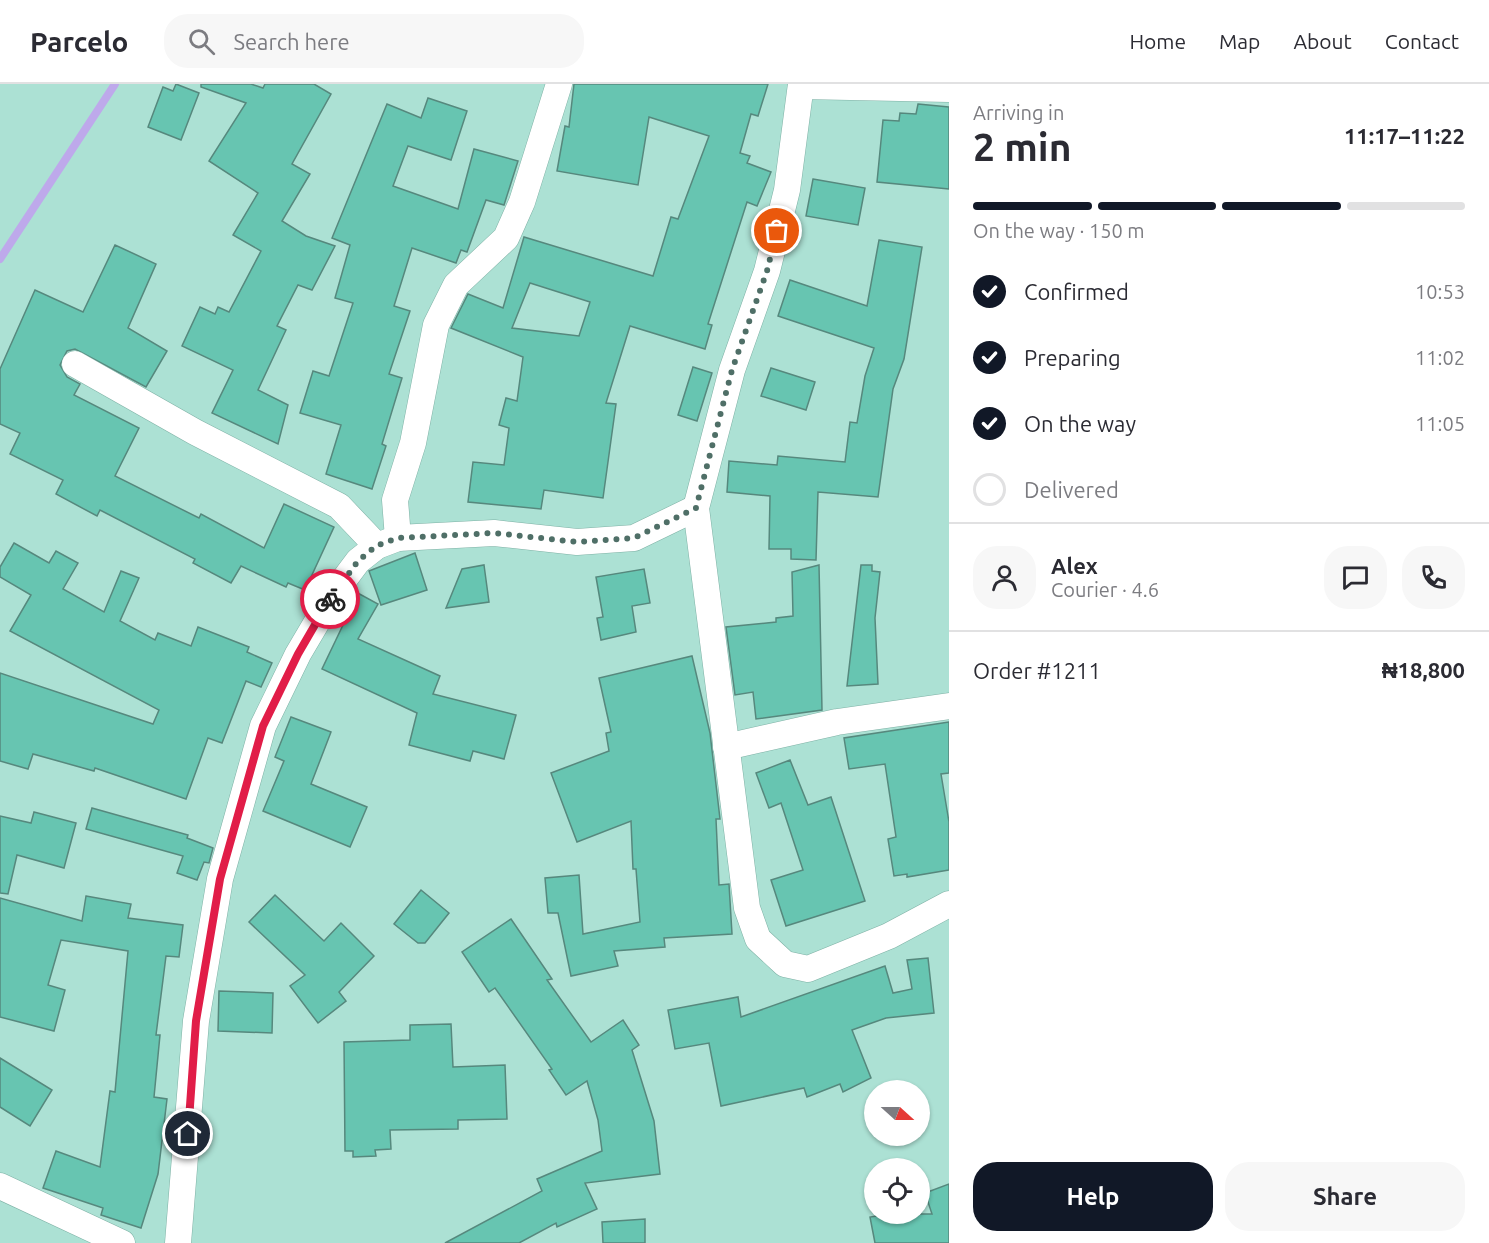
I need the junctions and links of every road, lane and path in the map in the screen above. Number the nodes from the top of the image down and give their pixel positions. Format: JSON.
{"nodes":[{"id":1,"x":559,"y":84,"type":"edge"},
{"id":2,"x":801,"y":85,"type":"edge"},
{"id":3,"x":949,"y":89,"type":"edge"},
{"id":4,"x":75,"y":364,"type":"dead end"},
{"id":5,"x":696,"y":508,"type":"junction"},
{"id":6,"x":387,"y":542,"type":"junction"},
{"id":7,"x":949,"y":706,"type":"edge"},
{"id":8,"x":726,"y":747,"type":"junction"},
{"id":9,"x":949,"y":904,"type":"edge"},
{"id":10,"x":0,"y":1186,"type":"edge"},
{"id":11,"x":122,"y":1243,"type":"edge"},
{"id":12,"x":178,"y":1243,"type":"edge"}],
"edges":[{"from":1,"to":6,"type":"street"},
{"from":2,"to":3,"type":"street"},
{"from":2,"to":5,"type":"street"},
{"from":4,"to":6,"type":"street"},
{"from":5,"to":6,"type":"street"},
{"from":5,"to":8,"type":"street"},
{"from":6,"to":12,"type":"street"},
{"from":7,"to":8,"type":"street"},
{"from":8,"to":9,"type":"street"},
{"from":10,"to":11,"type":"street"}]}
